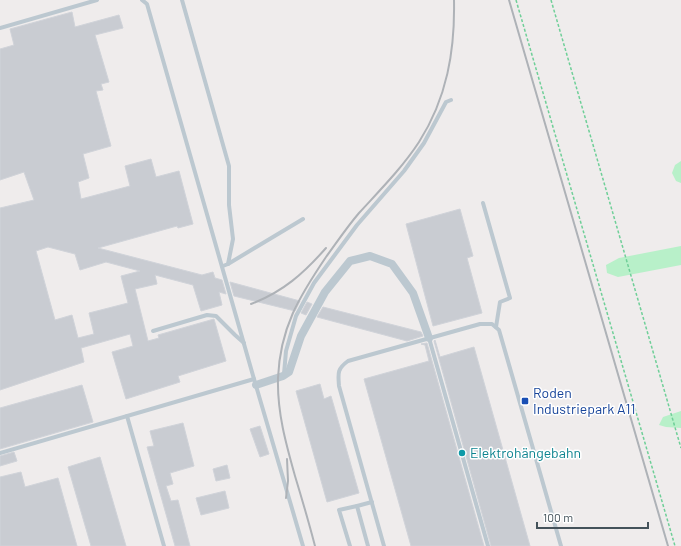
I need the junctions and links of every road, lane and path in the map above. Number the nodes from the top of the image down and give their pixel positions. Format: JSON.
{"nodes":[{"id":1,"x":97,"y":0,"type":"edge"},
{"id":2,"x":142,"y":0,"type":"edge"},
{"id":3,"x":182,"y":0,"type":"edge"},
{"id":4,"x":516,"y":0,"type":"edge"},
{"id":5,"x":551,"y":0,"type":"edge"},
{"id":6,"x":0,"y":28,"type":"edge"},
{"id":7,"x":451,"y":100,"type":"dead end"},
{"id":8,"x":483,"y":203,"type":"dead end"},
{"id":9,"x":303,"y":219,"type":"dead end"},
{"id":10,"x":228,"y":264,"type":"junction"},
{"id":11,"x":223,"y":266,"type":"junction"},
{"id":12,"x":496,"y":327,"type":"junction"},
{"id":13,"x":153,"y":331,"type":"dead end"},
{"id":14,"x":429,"y":338,"type":"junction"},
{"id":15,"x":245,"y":343,"type":"junction"},
{"id":16,"x":283,"y":376,"type":"junction"},
{"id":17,"x":255,"y":382,"type":"junction"},
{"id":18,"x":127,"y":416,"type":"junction"},
{"id":19,"x":681,"y":448,"type":"edge"},
{"id":20,"x":0,"y":453,"type":"edge"},
{"id":21,"x":372,"y":502,"type":"junction"},
{"id":22,"x":357,"y":506,"type":"junction"},
{"id":23,"x":164,"y":546,"type":"edge"},
{"id":24,"x":304,"y":546,"type":"edge"},
{"id":25,"x":350,"y":546,"type":"edge"},
{"id":26,"x":368,"y":546,"type":"edge"},
{"id":27,"x":384,"y":546,"type":"edge"},
{"id":28,"x":488,"y":546,"type":"edge"},
{"id":29,"x":561,"y":546,"type":"edge"},
{"id":30,"x":675,"y":546,"type":"edge"}],
"edges":[{"from":1,"to":6,"type":"lane"},
{"from":2,"to":11,"type":"lane"},
{"from":3,"to":10,"type":"lane"},
{"from":4,"to":30,"type":"path"},
{"from":5,"to":19,"type":"path"},
{"from":7,"to":16,"type":"lane"},
{"from":8,"to":12,"type":"lane"},
{"from":9,"to":10,"type":"lane"},
{"from":10,"to":11,"type":"lane"},
{"from":11,"to":15,"type":"lane"},
{"from":12,"to":14,"type":"lane"},
{"from":12,"to":29,"type":"lane"},
{"from":13,"to":15,"type":"lane"},
{"from":14,"to":16,"type":"street"},
{"from":14,"to":21,"type":"lane"},
{"from":14,"to":28,"type":"lane"},
{"from":15,"to":17,"type":"lane"},
{"from":16,"to":17,"type":"street"},
{"from":17,"to":18,"type":"lane"},
{"from":17,"to":24,"type":"lane"},
{"from":18,"to":20,"type":"lane"},
{"from":18,"to":23,"type":"lane"},
{"from":21,"to":22,"type":"lane"},
{"from":21,"to":27,"type":"lane"},
{"from":22,"to":25,"type":"lane"},
{"from":22,"to":26,"type":"lane"}]}
